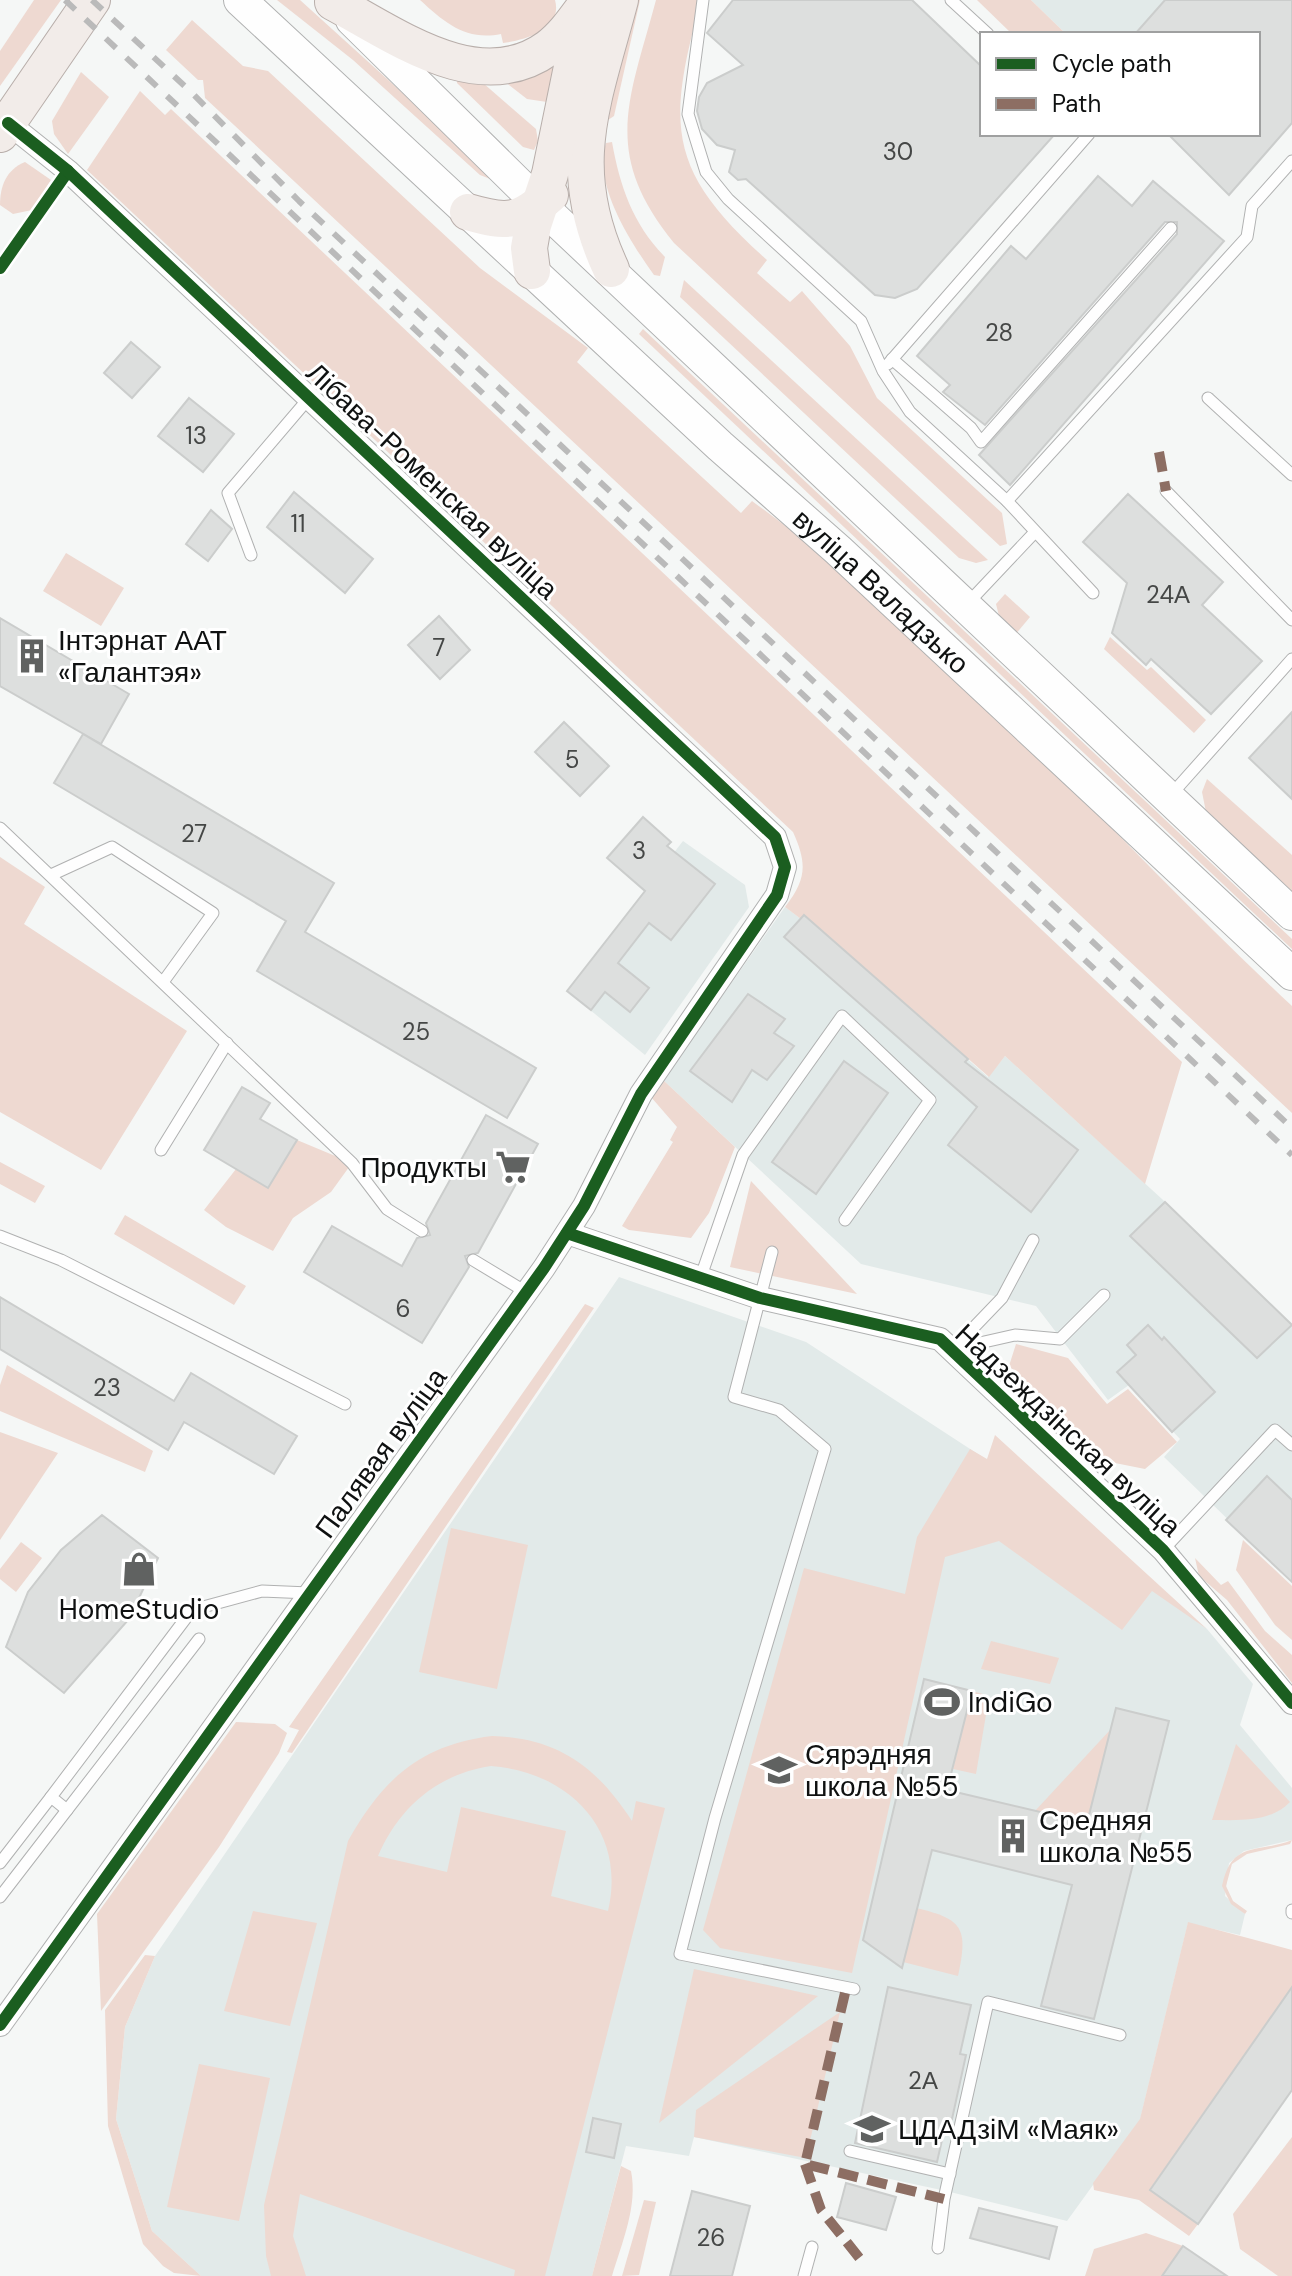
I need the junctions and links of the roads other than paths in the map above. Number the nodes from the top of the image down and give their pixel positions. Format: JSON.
{"nodes":[{"id":1,"x":92,"y":0,"type":"edge"},
{"id":2,"x":620,"y":0,"type":"edge"},
{"id":3,"x":703,"y":0,"type":"edge"},
{"id":4,"x":951,"y":0,"type":"edge"},
{"id":5,"x":332,"y":1,"type":"edge"},
{"id":6,"x":243,"y":3,"type":"edge"},
{"id":7,"x":586,"y":3,"type":"edge"},
{"id":8,"x":986,"y":32,"type":"edge"},
{"id":9,"x":4,"y":128,"type":"edge"},
{"id":10,"x":1087,"y":136,"type":"edge"},
{"id":11,"x":584,"y":148,"type":"junction"},
{"id":12,"x":1292,"y":161,"type":"edge"},
{"id":13,"x":539,"y":204,"type":"junction"},
{"id":14,"x":468,"y":212,"type":"junction"},
{"id":15,"x":1171,"y":228,"type":"dead end"},
{"id":16,"x":611,"y":269,"type":"junction"},
{"id":17,"x":532,"y":271,"type":"junction"},
{"id":18,"x":892,"y":359,"type":"junction"},
{"id":19,"x":883,"y":371,"type":"junction"},
{"id":20,"x":309,"y":398,"type":"junction"},
{"id":21,"x":1208,"y":398,"type":"dead end"},
{"id":22,"x":1292,"y":475,"type":"edge"},
{"id":23,"x":1166,"y":491,"type":"dead end"},
{"id":24,"x":1007,"y":501,"type":"junction"},
{"id":25,"x":1035,"y":532,"type":"junction"},
{"id":26,"x":251,"y":555,"type":"dead end"},
{"id":27,"x":1093,"y":593,"type":"dead end"},
{"id":28,"x":965,"y":606,"type":"junction"},
{"id":29,"x":1292,"y":620,"type":"edge"},
{"id":30,"x":1292,"y":659,"type":"edge"},
{"id":31,"x":1167,"y":800,"type":"junction"},
{"id":32,"x":0,"y":828,"type":"edge"},
{"id":33,"x":51,"y":875,"type":"junction"},
{"id":34,"x":777,"y":895,"type":"joint"},
{"id":35,"x":1292,"y":914,"type":"edge"},
{"id":36,"x":1292,"y":974,"type":"edge"},
{"id":37,"x":163,"y":982,"type":"junction"},
{"id":38,"x":227,"y":1043,"type":"junction"},
{"id":39,"x":161,"y":1150,"type":"dead end"},
{"id":40,"x":845,"y":1220,"type":"dead end"},
{"id":41,"x":422,"y":1231,"type":"dead end"},
{"id":42,"x":567,"y":1233,"type":"junction"},
{"id":43,"x":0,"y":1236,"type":"edge"},
{"id":44,"x":1033,"y":1240,"type":"dead end"},
{"id":45,"x":772,"y":1252,"type":"dead end"},
{"id":46,"x":473,"y":1260,"type":"dead end"},
{"id":47,"x":700,"y":1280,"type":"junction"},
{"id":48,"x":526,"y":1292,"type":"junction"},
{"id":49,"x":1104,"y":1295,"type":"dead end"},
{"id":50,"x":760,"y":1298,"type":"junction"},
{"id":51,"x":953,"y":1349,"type":"junction"},
{"id":52,"x":345,"y":1404,"type":"dead end"},
{"id":53,"x":1292,"y":1445,"type":"edge"},
{"id":54,"x":1163,"y":1550,"type":"junction"},
{"id":55,"x":309,"y":1593,"type":"junction"},
{"id":56,"x":199,"y":1639,"type":"dead end"},
{"id":57,"x":1292,"y":1703,"type":"edge"},
{"id":58,"x":51,"y":1797,"type":"junction"},
{"id":59,"x":67,"y":1810,"type":"junction"},
{"id":60,"x":0,"y":1863,"type":"edge"},
{"id":61,"x":0,"y":1897,"type":"edge"},
{"id":62,"x":854,"y":1989,"type":"dead end"},
{"id":63,"x":0,"y":2025,"type":"edge"},
{"id":64,"x":1120,"y":2035,"type":"dead end"},
{"id":65,"x":850,"y":2151,"type":"dead end"},
{"id":66,"x":950,"y":2174,"type":"junction"},
{"id":67,"x":812,"y":2247,"type":"dead end"},
{"id":68,"x":938,"y":2248,"type":"dead end"},
{"id":69,"x":804,"y":2276,"type":"edge"}],
"edges":[{"from":1,"to":9,"type":"main road"},
{"from":2,"to":11,"type":"main road"},
{"from":3,"to":19,"type":"lane"},
{"from":4,"to":8,"type":"lane"},
{"from":5,"to":7,"type":"main road"},
{"from":5,"to":13,"type":"main road","name":"вуліца Валадзько"},
{"from":6,"to":14,"type":"main road","name":"вуліца Валадзько"},
{"from":7,"to":13,"type":"main road"},
{"from":9,"to":20,"type":"street","name":"Лібава-Роменская вуліца"},
{"from":10,"to":18,"type":"lane"},
{"from":11,"to":13,"type":"main road"},
{"from":11,"to":16,"type":"main road"},
{"from":12,"to":24,"type":"lane"},
{"from":13,"to":14,"type":"main road"},
{"from":13,"to":16,"type":"main road","name":"вуліца Валадзько"},
{"from":13,"to":17,"type":"main road"},
{"from":14,"to":17,"type":"main road","name":"вуліца Валадзько"},
{"from":15,"to":18,"type":"lane"},
{"from":16,"to":28,"type":"main road","name":"вуліца Валадзько"},
{"from":17,"to":36,"type":"main road","name":"вуліца Валадзько"},
{"from":18,"to":19,"type":"lane"},
{"from":19,"to":24,"type":"lane"},
{"from":20,"to":26,"type":"lane"},
{"from":20,"to":34,"type":"street","name":"Лібава-Роменская вуліца"},
{"from":21,"to":22,"type":"lane"},
{"from":23,"to":29,"type":"lane"},
{"from":24,"to":25,"type":"lane"},
{"from":25,"to":27,"type":"lane"},
{"from":25,"to":28,"type":"lane"},
{"from":28,"to":31,"type":"main road","name":"вуліца Валадзько"},
{"from":30,"to":31,"type":"lane"},
{"from":31,"to":35,"type":"main road","name":"вуліца Валадзько"},
{"from":32,"to":33,"type":"lane"},
{"from":33,"to":37,"type":"lane"},
{"from":33,"to":37,"type":"lane"},
{"from":34,"to":42,"type":"street","name":"Палявая вуліца"},
{"from":37,"to":38,"type":"lane"},
{"from":38,"to":39,"type":"lane"},
{"from":38,"to":41,"type":"lane"},
{"from":40,"to":47,"type":"lane"},
{"from":42,"to":47,"type":"street","name":"Надзеждзінская вуліца"},
{"from":42,"to":48,"type":"street","name":"Палявая вуліца"},
{"from":43,"to":52,"type":"lane"},
{"from":44,"to":51,"type":"lane"},
{"from":45,"to":50,"type":"lane"},
{"from":46,"to":48,"type":"lane"},
{"from":47,"to":50,"type":"street","name":"Надзеждзінская вуліца"},
{"from":48,"to":55,"type":"street","name":"Палявая вуліца"},
{"from":49,"to":51,"type":"lane"},
{"from":50,"to":51,"type":"street","name":"Надзеждзінская вуліца"},
{"from":50,"to":62,"type":"lane"},
{"from":51,"to":54,"type":"street","name":"Надзеждзінская вуліца"},
{"from":53,"to":54,"type":"lane"},
{"from":54,"to":57,"type":"street","name":"Надзеждзінская вуліца"},
{"from":55,"to":58,"type":"lane"},
{"from":55,"to":63,"type":"street","name":"Палявая вуліца"},
{"from":56,"to":59,"type":"lane"},
{"from":58,"to":59,"type":"lane"},
{"from":58,"to":60,"type":"lane"},
{"from":59,"to":61,"type":"lane"},
{"from":64,"to":66,"type":"lane"},
{"from":65,"to":66,"type":"lane"},
{"from":66,"to":68,"type":"lane"},
{"from":67,"to":69,"type":"lane"}]}
